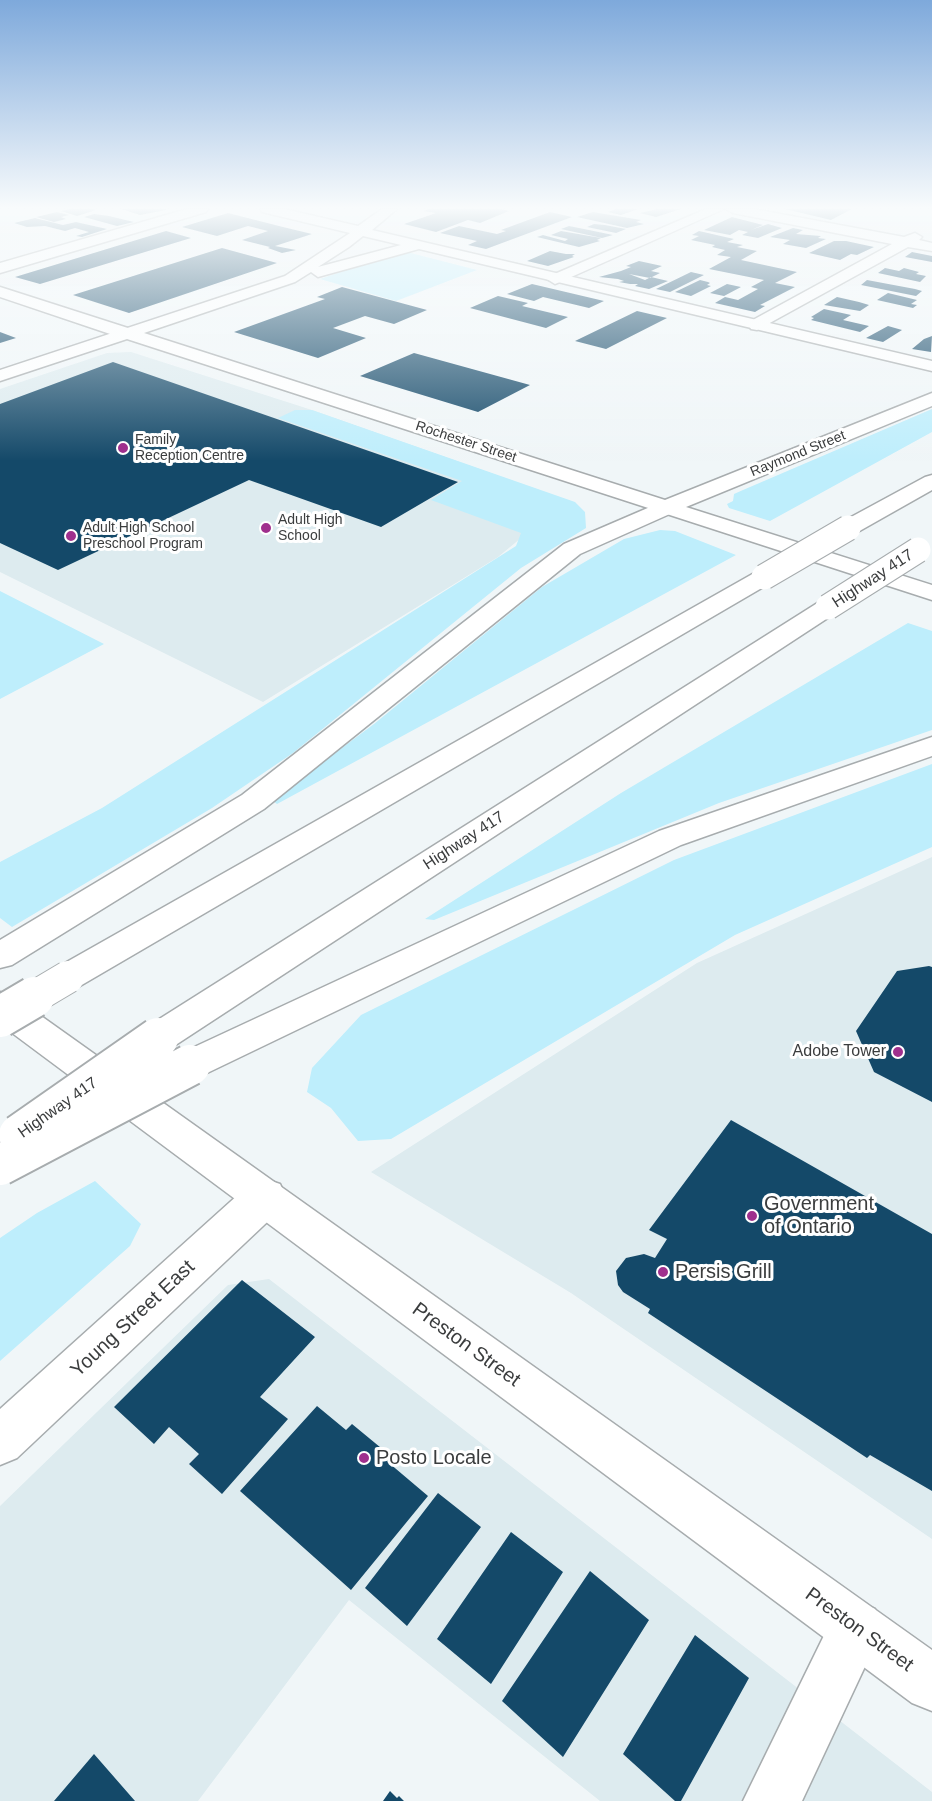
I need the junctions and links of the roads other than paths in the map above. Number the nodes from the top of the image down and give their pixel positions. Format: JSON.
{"nodes":[{"id":1,"x":3,"y":293,"type":"edge"},
{"id":2,"x":247,"y":293,"type":"edge"},
{"id":3,"x":617,"y":293,"type":"edge"},
{"id":4,"x":815,"y":293,"type":"edge"},
{"id":5,"x":757,"y":325,"type":"junction"},
{"id":6,"x":125,"y":333,"type":"junction"},
{"id":7,"x":932,"y":366,"type":"edge"},
{"id":8,"x":0,"y":376,"type":"edge"},
{"id":9,"x":932,"y":399,"type":"edge"},
{"id":10,"x":932,"y":481,"type":"edge"},
{"id":11,"x":664,"y":508,"type":"junction"},
{"id":12,"x":925,"y":545,"type":"edge"},
{"id":13,"x":932,"y":593,"type":"edge"},
{"id":14,"x":932,"y":746,"type":"edge"},
{"id":15,"x":11,"y":950,"type":"edge"},
{"id":16,"x":0,"y":1005,"type":"edge"},
{"id":17,"x":0,"y":1017,"type":"edge"},
{"id":18,"x":0,"y":1148,"type":"edge"},
{"id":19,"x":0,"y":1165,"type":"edge"},
{"id":20,"x":266,"y":1197,"type":"junction"},
{"id":21,"x":0,"y":1441,"type":"edge"},
{"id":22,"x":856,"y":1628,"type":"junction"},
{"id":23,"x":932,"y":1683,"type":"edge"},
{"id":24,"x":772,"y":1801,"type":"edge"}],
"edges":[{"from":1,"to":6,"type":"main road","name":"Rochester Street"},
{"from":2,"to":6,"type":"main road"},
{"from":3,"to":5,"type":"main road"},
{"from":4,"to":5,"type":"main road"},
{"from":5,"to":7,"type":"main road"},
{"from":6,"to":8,"type":"main road"},
{"from":6,"to":11,"type":"main road","name":"Rochester Street"},
{"from":9,"to":11,"type":"main road","name":"Raymond Street"},
{"from":10,"to":17,"type":"main road","bridge":true},
{"from":11,"to":13,"type":"main road","name":"Rochester Street"},
{"from":11,"to":15,"type":"main road","name":"Raymond Street"},
{"from":12,"to":18,"type":"main road","name":"Highway 417","bridge":true},
{"from":14,"to":19,"type":"main road","bridge":true},
{"from":16,"to":20,"type":"main road","name":"Preston Street"},
{"from":20,"to":21,"type":"main road","name":"Young Street East"},
{"from":20,"to":22,"type":"main road","name":"Preston Street"},
{"from":22,"to":23,"type":"main road","name":"Preston Street"},
{"from":22,"to":24,"type":"main road"}]}
